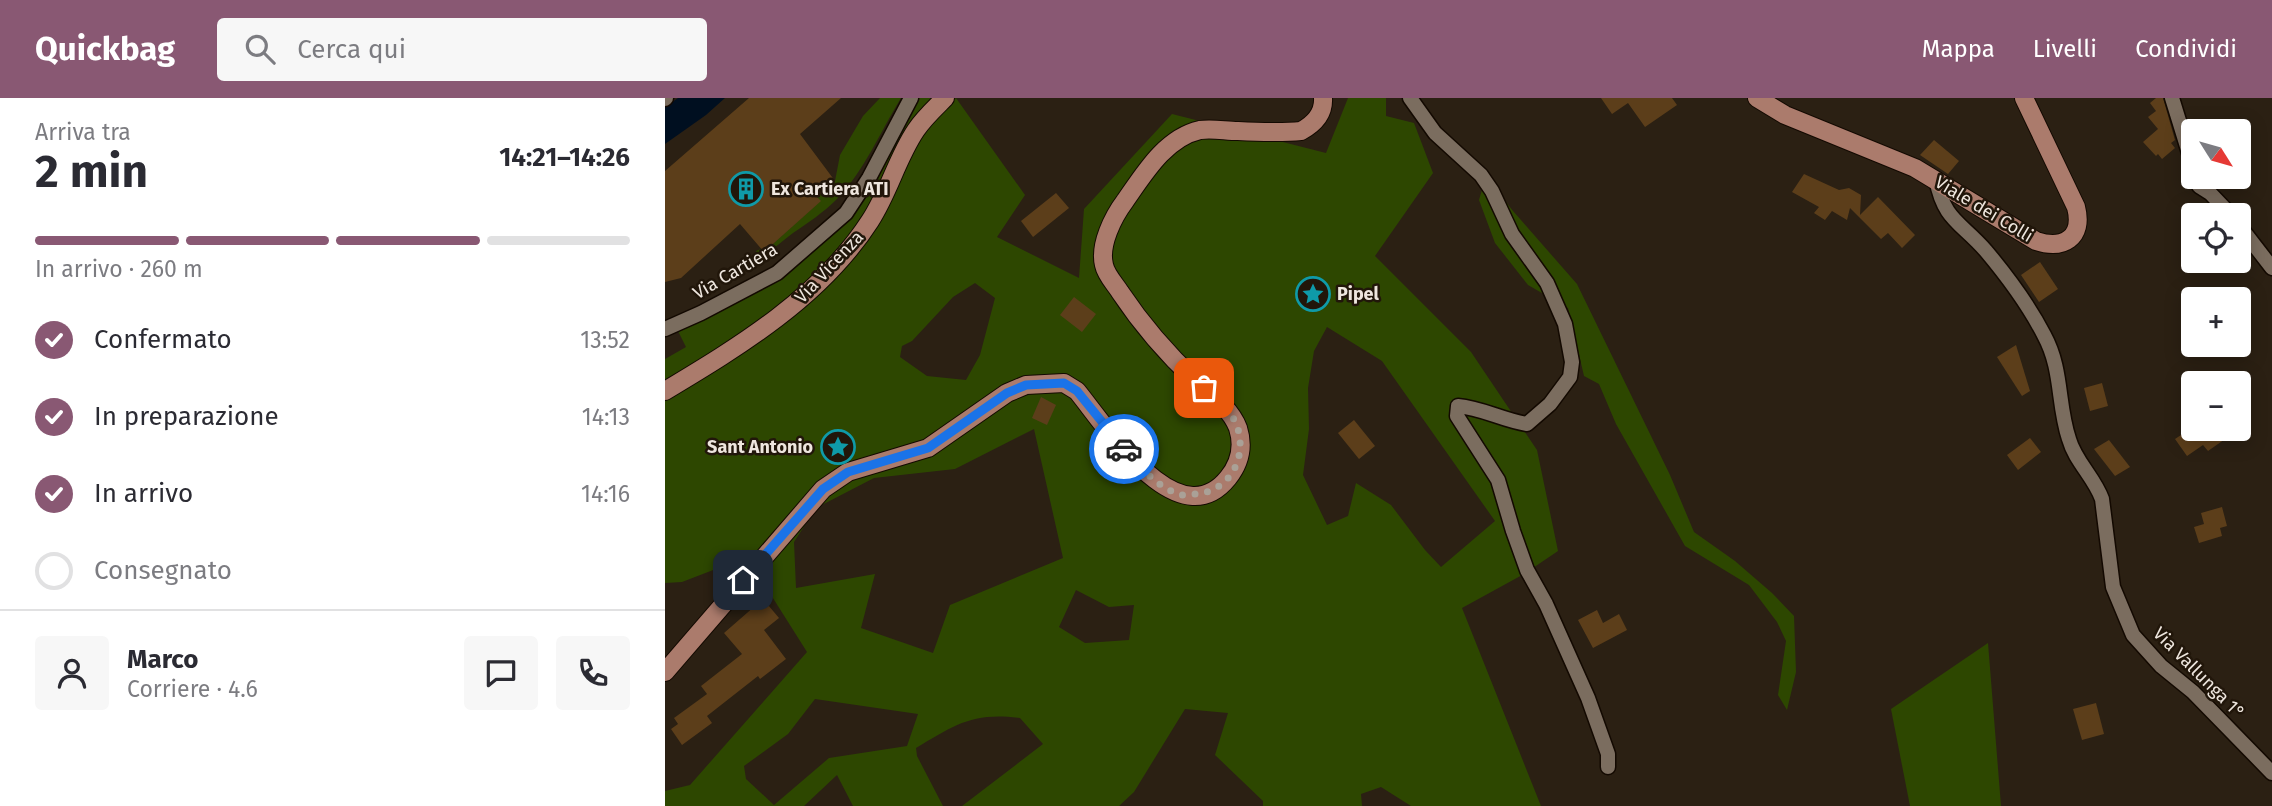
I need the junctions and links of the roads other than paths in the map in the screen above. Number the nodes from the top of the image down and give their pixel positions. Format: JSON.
{"nodes":[{"id":1,"x":911,"y":98,"type":"edge"},
{"id":2,"x":945,"y":98,"type":"edge"},
{"id":3,"x":1323,"y":98,"type":"edge"},
{"id":4,"x":1411,"y":98,"type":"edge"},
{"id":5,"x":1757,"y":98,"type":"edge"},
{"id":6,"x":2024,"y":98,"type":"edge"},
{"id":7,"x":2172,"y":98,"type":"edge"},
{"id":8,"x":2181,"y":127,"type":"edge"},
{"id":9,"x":1935,"y":179,"type":"junction"},
{"id":10,"x":2204,"y":189,"type":"edge"},
{"id":11,"x":2220,"y":203,"type":"edge"},
{"id":12,"x":2251,"y":241,"type":"edge"},
{"id":13,"x":2272,"y":268,"type":"edge"},
{"id":14,"x":665,"y":329,"type":"edge"},
{"id":15,"x":665,"y":391,"type":"edge"},
{"id":16,"x":665,"y":672,"type":"edge"},
{"id":17,"x":1608,"y":767,"type":"dead end"},
{"id":18,"x":2272,"y":773,"type":"edge"}],
"edges":[{"from":1,"to":14,"type":"street","name":"Via Cartiera"},
{"from":2,"to":15,"type":"main road","name":"Via Vicenza"},
{"from":3,"to":16,"type":"main road"},
{"from":4,"to":17,"type":"street"},
{"from":5,"to":9,"type":"main road","name":"Viale dei Colli"},
{"from":6,"to":9,"type":"main road","name":"Viale dei Colli"},
{"from":7,"to":8,"type":"street"},
{"from":9,"to":18,"type":"street","name":"Via Vallunga 1°"},
{"from":10,"to":11,"type":"street"},
{"from":12,"to":13,"type":"street"}]}
